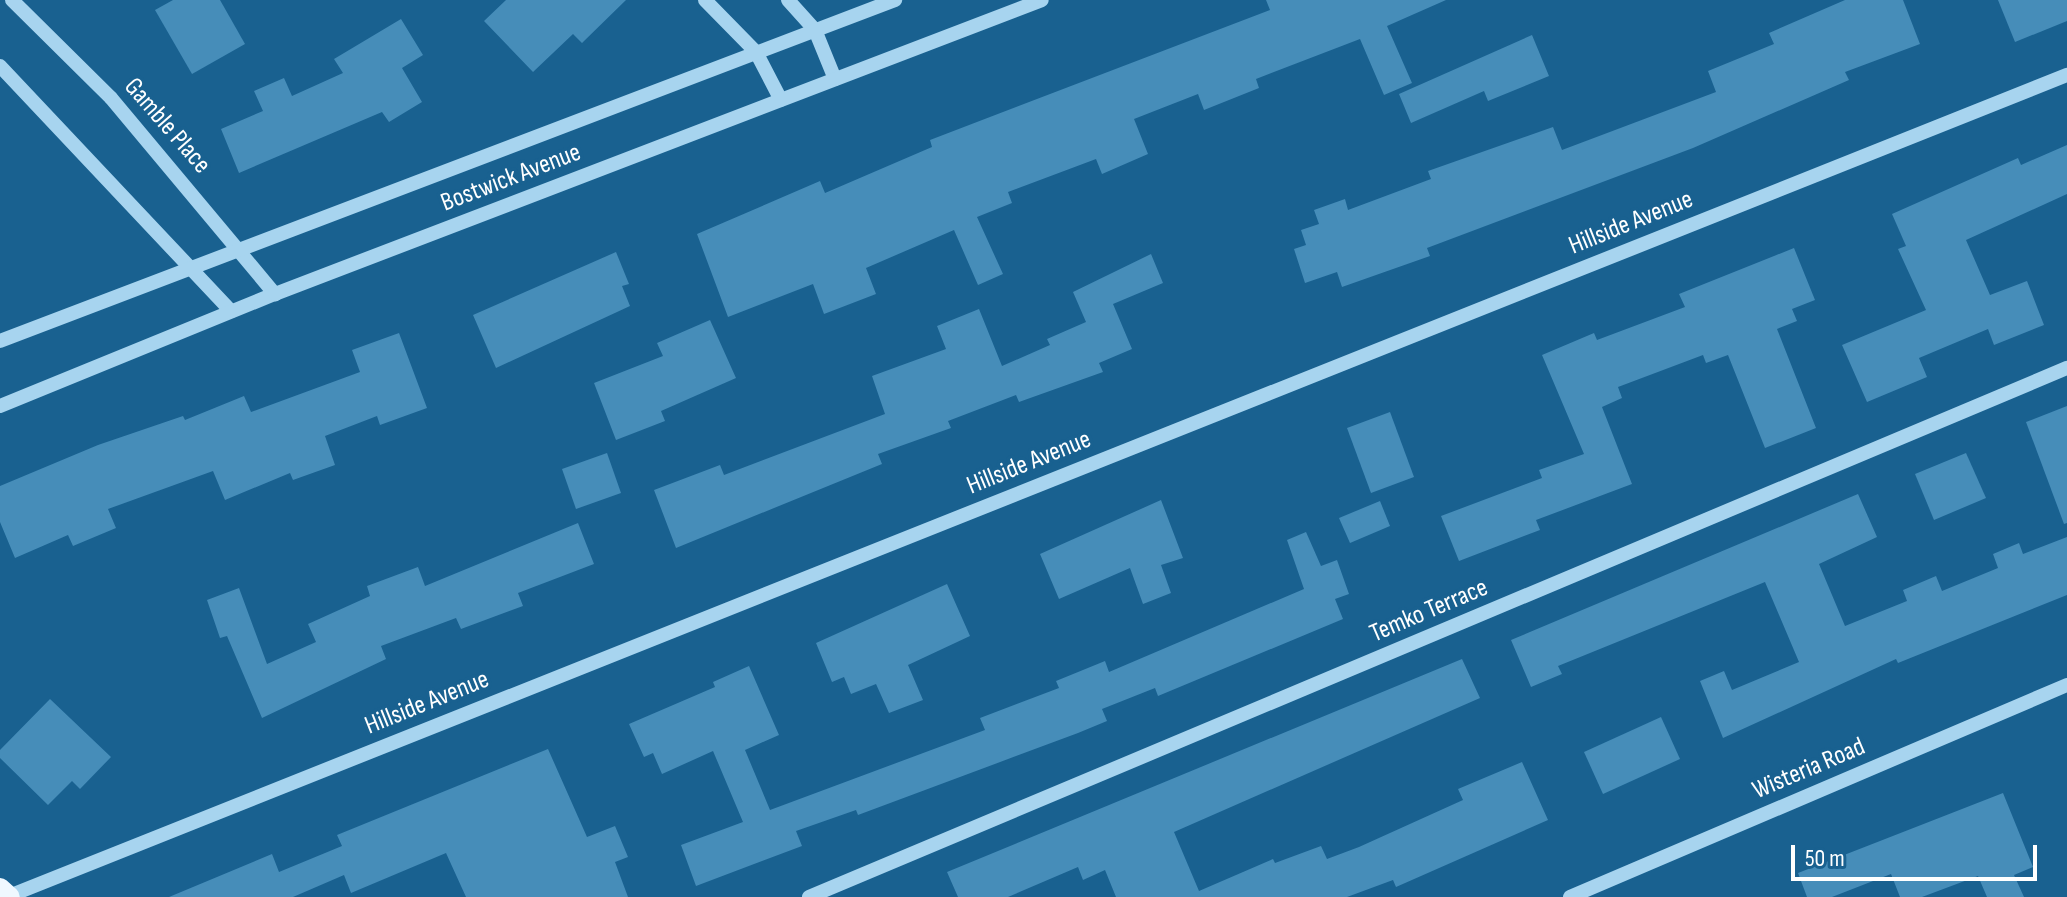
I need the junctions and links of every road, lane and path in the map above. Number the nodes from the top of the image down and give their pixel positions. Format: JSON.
{"nodes":[{"id":1,"x":12,"y":0,"type":"edge"},
{"id":2,"x":705,"y":0,"type":"edge"},
{"id":3,"x":788,"y":0,"type":"edge"},
{"id":4,"x":895,"y":0,"type":"edge"},
{"id":5,"x":1042,"y":0,"type":"edge"},
{"id":6,"x":815,"y":30,"type":"junction"},
{"id":7,"x":756,"y":52,"type":"junction"},
{"id":8,"x":0,"y":66,"type":"edge"},
{"id":9,"x":2067,"y":75,"type":"edge"},
{"id":10,"x":835,"y":79,"type":"junction"},
{"id":11,"x":781,"y":100,"type":"junction"},
{"id":12,"x":240,"y":247,"type":"junction"},
{"id":13,"x":189,"y":266,"type":"junction"},
{"id":14,"x":275,"y":294,"type":"junction"},
{"id":15,"x":231,"y":311,"type":"junction"},
{"id":16,"x":0,"y":341,"type":"edge"},
{"id":17,"x":2067,"y":368,"type":"edge"},
{"id":18,"x":0,"y":406,"type":"edge"},
{"id":19,"x":2067,"y":685,"type":"edge"},
{"id":20,"x":0,"y":888,"type":"edge"},
{"id":21,"x":9,"y":897,"type":"edge"},
{"id":22,"x":809,"y":897,"type":"edge"},
{"id":23,"x":1570,"y":897,"type":"edge"}],
"edges":[{"from":1,"to":12,"type":"street","name":"Gamble Place"},
{"from":2,"to":7,"type":"street"},
{"from":3,"to":6,"type":"street"},
{"from":4,"to":6,"type":"street","name":"Bostwick Avenue"},
{"from":5,"to":10,"type":"street","name":"Bostwick Avenue"},
{"from":6,"to":7,"type":"street","name":"Bostwick Avenue"},
{"from":6,"to":10,"type":"street"},
{"from":7,"to":11,"type":"street"},
{"from":7,"to":12,"type":"street","name":"Bostwick Avenue"},
{"from":8,"to":13,"type":"street"},
{"from":9,"to":21,"type":"street","name":"Hillside Avenue"},
{"from":10,"to":11,"type":"street","name":"Bostwick Avenue"},
{"from":11,"to":14,"type":"street","name":"Bostwick Avenue"},
{"from":12,"to":13,"type":"street","name":"Bostwick Avenue"},
{"from":12,"to":14,"type":"street","name":"Gamble Place"},
{"from":13,"to":15,"type":"street"},
{"from":13,"to":16,"type":"street","name":"Bostwick Avenue"},
{"from":14,"to":15,"type":"street","name":"Bostwick Avenue"},
{"from":15,"to":18,"type":"street","name":"Bostwick Avenue"},
{"from":17,"to":22,"type":"street","name":"Temko Terrace"},
{"from":19,"to":23,"type":"street","name":"Wisteria Road"},
{"from":20,"to":21,"type":"main road"}]}
